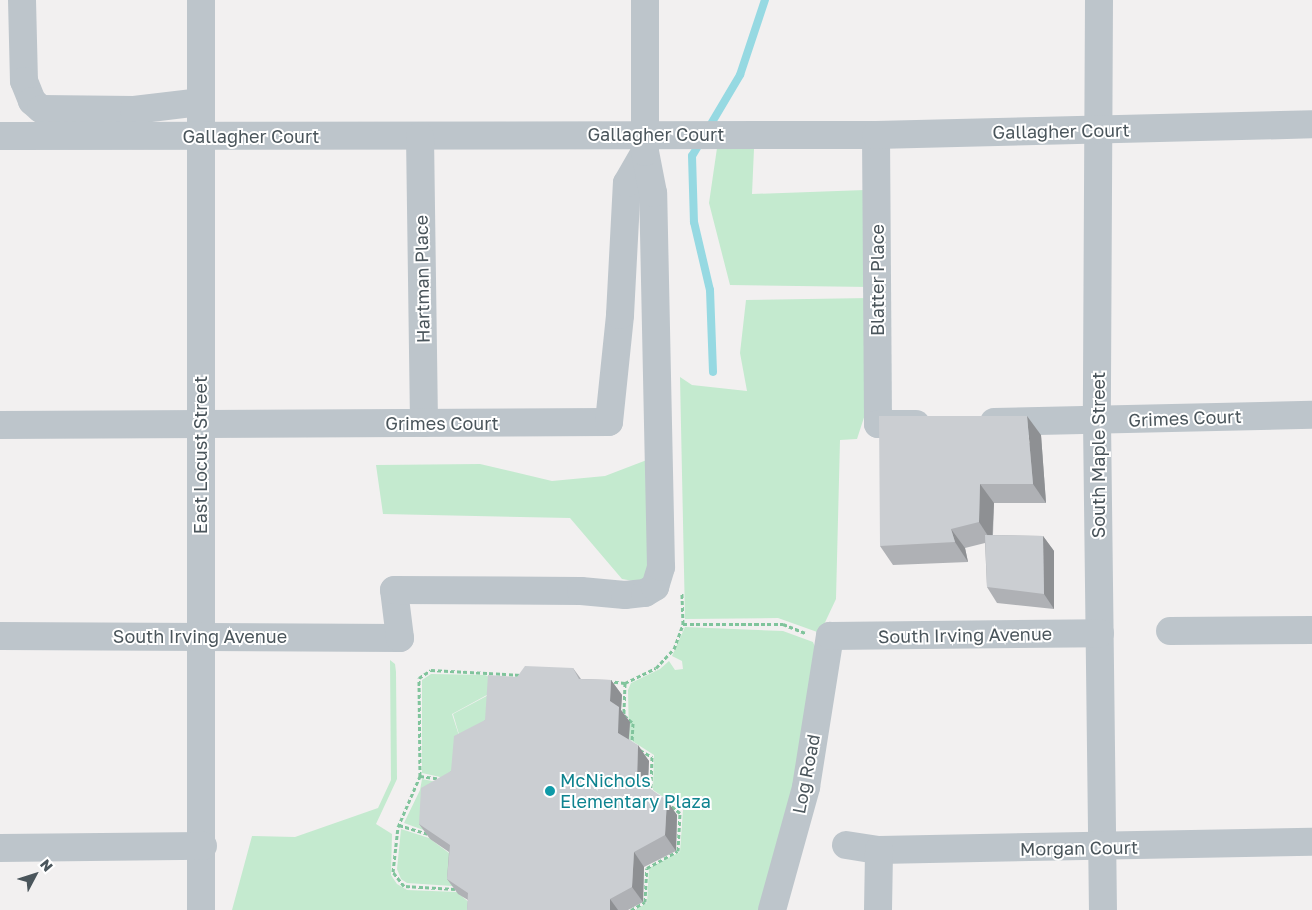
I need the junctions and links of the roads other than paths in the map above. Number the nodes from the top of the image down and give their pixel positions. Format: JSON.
{"nodes":[{"id":1,"x":22,"y":0,"type":"edge"},
{"id":2,"x":202,"y":0,"type":"edge"},
{"id":3,"x":645,"y":0,"type":"edge"},
{"id":4,"x":1099,"y":0,"type":"edge"},
{"id":5,"x":200,"y":102,"type":"junction"},
{"id":6,"x":1312,"y":124,"type":"edge"},
{"id":7,"x":1100,"y":130,"type":"junction"},
{"id":8,"x":876,"y":135,"type":"junction"},
{"id":9,"x":0,"y":136,"type":"edge"},
{"id":10,"x":420,"y":136,"type":"junction"},
{"id":11,"x":200,"y":137,"type":"junction"},
{"id":12,"x":654,"y":140,"type":"junction"},
{"id":13,"x":1312,"y":415,"type":"edge"},
{"id":14,"x":1097,"y":421,"type":"junction"},
{"id":15,"x":424,"y":423,"type":"junction"},
{"id":16,"x":938,"y":423,"type":"edge"},
{"id":17,"x":968,"y":423,"type":"edge"},
{"id":18,"x":0,"y":425,"type":"edge"},
{"id":19,"x":200,"y":425,"type":"junction"},
{"id":20,"x":1312,"y":630,"type":"edge"},
{"id":21,"x":1170,"y":631,"type":"dead end"},
{"id":22,"x":1100,"y":633,"type":"junction"},
{"id":23,"x":201,"y":635,"type":"junction"},
{"id":24,"x":0,"y":636,"type":"edge"},
{"id":25,"x":829,"y":641,"type":"joint"},
{"id":26,"x":1312,"y":842,"type":"edge"},
{"id":27,"x":846,"y":845,"type":"dead end"},
{"id":28,"x":203,"y":846,"type":"junction"},
{"id":29,"x":0,"y":848,"type":"edge"},
{"id":30,"x":1102,"y":848,"type":"junction"},
{"id":31,"x":880,"y":850,"type":"junction"},
{"id":32,"x":202,"y":910,"type":"edge"},
{"id":33,"x":772,"y":910,"type":"edge"},
{"id":34,"x":878,"y":910,"type":"edge"},
{"id":35,"x":1102,"y":910,"type":"edge"}],
"edges":[{"from":1,"to":5,"type":"street"},
{"from":2,"to":5,"type":"street","name":"East Locust Street"},
{"from":3,"to":12,"type":"street"},
{"from":4,"to":7,"type":"street","name":"South Maple Street"},
{"from":5,"to":11,"type":"street","name":"East Locust Street"},
{"from":6,"to":7,"type":"street","name":"Gallagher Court"},
{"from":7,"to":8,"type":"street","name":"Gallagher Court"},
{"from":7,"to":14,"type":"street","name":"South Maple Street"},
{"from":8,"to":12,"type":"street","name":"Gallagher Court"},
{"from":8,"to":16,"type":"street","name":"Blatter Place"},
{"from":9,"to":11,"type":"street","name":"Gallagher Court"},
{"from":10,"to":11,"type":"street","name":"Gallagher Court"},
{"from":10,"to":12,"type":"street","name":"Gallagher Court"},
{"from":10,"to":15,"type":"street","name":"Hartman Place"},
{"from":11,"to":19,"type":"street","name":"East Locust Street"},
{"from":12,"to":15,"type":"street","name":"Grimes Court"},
{"from":12,"to":23,"type":"street","name":"South Irving Avenue"},
{"from":13,"to":14,"type":"street","name":"Grimes Court"},
{"from":14,"to":17,"type":"street","name":"Grimes Court"},
{"from":14,"to":22,"type":"street","name":"South Maple Street"},
{"from":15,"to":19,"type":"street","name":"Grimes Court"},
{"from":18,"to":19,"type":"street","name":"Grimes Court"},
{"from":19,"to":23,"type":"street","name":"East Locust Street"},
{"from":20,"to":21,"type":"street"},
{"from":22,"to":25,"type":"street","name":"South Irving Avenue"},
{"from":22,"to":30,"type":"street","name":"South Maple Street"},
{"from":23,"to":24,"type":"street","name":"South Irving Avenue"},
{"from":23,"to":28,"type":"street","name":"East Locust Street"},
{"from":25,"to":33,"type":"street","name":"Log Road"},
{"from":26,"to":30,"type":"street","name":"Morgan Court"},
{"from":27,"to":31,"type":"street","name":"Morgan Court"},
{"from":28,"to":29,"type":"street"},
{"from":28,"to":32,"type":"street","name":"East Locust Street"},
{"from":30,"to":31,"type":"street","name":"Morgan Court"},
{"from":30,"to":35,"type":"street","name":"South Maple Street"},
{"from":31,"to":34,"type":"street"}]}
